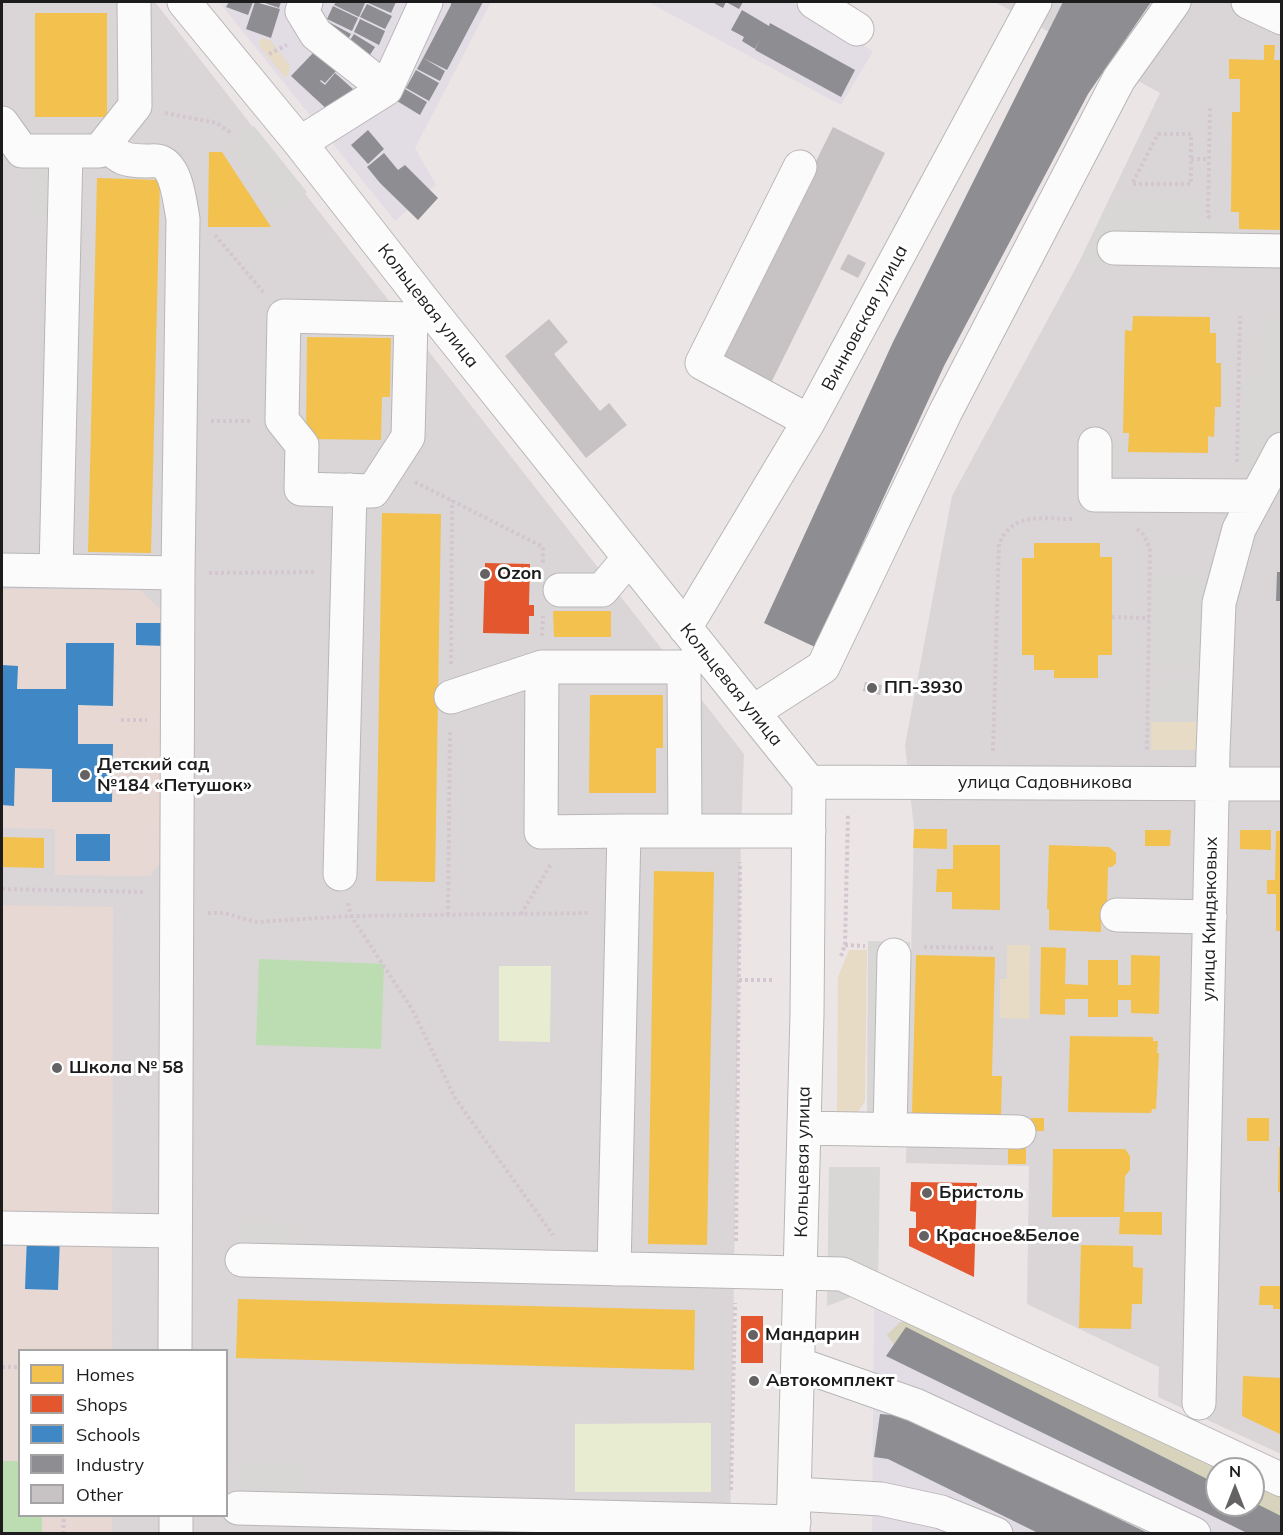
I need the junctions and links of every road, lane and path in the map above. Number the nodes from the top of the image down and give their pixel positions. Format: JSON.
{"nodes":[{"id":1,"x":134,"y":2,"type":"edge"},
{"id":2,"x":426,"y":2,"type":"edge"},
{"id":3,"x":814,"y":2,"type":"edge"},
{"id":4,"x":1035,"y":2,"type":"edge"},
{"id":5,"x":1174,"y":2,"type":"edge"},
{"id":6,"x":1248,"y":2,"type":"edge"},
{"id":7,"x":190,"y":5,"type":"edge"},
{"id":8,"x":308,"y":13,"type":"edge"},
{"id":9,"x":1281,"y":18,"type":"edge"},
{"id":10,"x":857,"y":28,"type":"dead end"},
{"id":11,"x":239,"y":69,"type":"junction"},
{"id":12,"x":386,"y":89,"type":"junction"},
{"id":13,"x":135,"y":106,"type":"junction"},
{"id":14,"x":1210,"y":108,"type":"dead end"},
{"id":15,"x":2,"y":123,"type":"edge"},
{"id":16,"x":231,"y":134,"type":"dead end"},
{"id":17,"x":300,"y":143,"type":"junction"},
{"id":18,"x":105,"y":144,"type":"junction"},
{"id":19,"x":66,"y":151,"type":"junction"},
{"id":20,"x":1191,"y":159,"type":"junction"},
{"id":21,"x":1209,"y":159,"type":"junction"},
{"id":22,"x":800,"y":167,"type":"dead end"},
{"id":23,"x":1215,"y":222,"type":"dead end"},
{"id":24,"x":183,"y":234,"type":"junction"},
{"id":25,"x":1114,"y":248,"type":"dead end"},
{"id":26,"x":1281,"y":251,"type":"edge"},
{"id":27,"x":420,"y":313,"type":"junction"},
{"id":28,"x":284,"y":316,"type":"junction"},
{"id":29,"x":1240,"y":316,"type":"dead end"},
{"id":30,"x":282,"y":420,"type":"junction"},
{"id":31,"x":180,"y":421,"type":"junction"},
{"id":32,"x":809,"y":421,"type":"junction"},
{"id":33,"x":1095,"y":444,"type":"dead end"},
{"id":34,"x":1281,"y":449,"type":"edge"},
{"id":35,"x":387,"y":469,"type":"junction"},
{"id":36,"x":350,"y":490,"type":"junction"},
{"id":37,"x":1247,"y":496,"type":"junction"},
{"id":38,"x":1083,"y":519,"type":"dead end"},
{"id":39,"x":1135,"y":527,"type":"dead end"},
{"id":40,"x":629,"y":558,"type":"junction"},
{"id":41,"x":2,"y":570,"type":"edge"},
{"id":42,"x":56,"y":570,"type":"junction"},
{"id":43,"x":348,"y":572,"type":"junction"},
{"id":44,"x":178,"y":573,"type":"junction"},
{"id":45,"x":548,"y":589,"type":"junction"},
{"id":46,"x":1112,"y":617,"type":"dead end"},
{"id":47,"x":1149,"y":618,"type":"junction"},
{"id":48,"x":691,"y":649,"type":"junction"},
{"id":49,"x":542,"y":667,"type":"junction"},
{"id":50,"x":451,"y":697,"type":"dead end"},
{"id":51,"x":753,"y":712,"type":"junction"},
{"id":52,"x":993,"y":751,"type":"dead end"},
{"id":53,"x":1147,"y":752,"type":"dead end"},
{"id":54,"x":809,"y":782,"type":"junction"},
{"id":55,"x":1213,"y":783,"type":"junction"},
{"id":56,"x":1281,"y":784,"type":"edge"},
{"id":57,"x":685,"y":830,"type":"junction"},
{"id":58,"x":571,"y":831,"type":"junction"},
{"id":59,"x":624,"y":831,"type":"junction"},
{"id":60,"x":741,"y":831,"type":"junction"},
{"id":61,"x":809,"y":831,"type":"junction"},
{"id":62,"x":340,"y":874,"type":"joint"},
{"id":63,"x":2,"y":889,"type":"edge"},
{"id":64,"x":178,"y":903,"type":"junction"},
{"id":65,"x":621,"y":913,"type":"junction"},
{"id":66,"x":521,"y":915,"type":"junction"},
{"id":67,"x":1118,"y":915,"type":"dead end"},
{"id":68,"x":351,"y":916,"type":"junction"},
{"id":69,"x":1210,"y":916,"type":"junction"},
{"id":70,"x":894,"y":955,"type":"dead end"},
{"id":71,"x":804,"y":1128,"type":"junction"},
{"id":72,"x":890,"y":1130,"type":"junction"},
{"id":73,"x":1019,"y":1132,"type":"dead end"},
{"id":74,"x":2,"y":1228,"type":"edge"},
{"id":75,"x":175,"y":1231,"type":"junction"},
{"id":76,"x":242,"y":1260,"type":"dead end"},
{"id":77,"x":576,"y":1268,"type":"junction"},
{"id":78,"x":614,"y":1269,"type":"junction"},
{"id":79,"x":735,"y":1271,"type":"junction"},
{"id":80,"x":800,"y":1273,"type":"junction"},
{"id":81,"x":175,"y":1349,"type":"edge"},
{"id":82,"x":798,"y":1364,"type":"junction"},
{"id":83,"x":2,"y":1367,"type":"edge"},
{"id":84,"x":18,"y":1367,"type":"edge"},
{"id":85,"x":1199,"y":1403,"type":"dead end"},
{"id":86,"x":1281,"y":1480,"type":"edge"},
{"id":87,"x":238,"y":1508,"type":"dead end"},
{"id":88,"x":794,"y":1516,"type":"edge"},
{"id":89,"x":64,"y":1517,"type":"edge"},
{"id":90,"x":176,"y":1517,"type":"edge"},
{"id":91,"x":730,"y":1520,"type":"junction"},
{"id":92,"x":63,"y":1533,"type":"edge"},
{"id":93,"x":176,"y":1533,"type":"edge"},
{"id":94,"x":996,"y":1533,"type":"edge"},
{"id":95,"x":1194,"y":1533,"type":"edge"}],
"edges":[{"from":1,"to":13,"type":"street"},
{"from":2,"to":12,"type":"street"},
{"from":3,"to":10,"type":"street"},
{"from":4,"to":32,"type":"street","name":"Винновская улица"},
{"from":5,"to":51,"type":"street"},
{"from":6,"to":9,"type":"street"},
{"from":7,"to":11,"type":"street","name":"Кольцевая улица"},
{"from":8,"to":11,"type":"path"},
{"from":8,"to":12,"type":"street"},
{"from":11,"to":17,"type":"street","name":"Кольцевая улица"},
{"from":12,"to":17,"type":"street"},
{"from":13,"to":16,"type":"path"},
{"from":13,"to":18,"type":"street"},
{"from":14,"to":21,"type":"path"},
{"from":15,"to":19,"type":"street"},
{"from":17,"to":27,"type":"street","name":"Кольцевая улица"},
{"from":18,"to":19,"type":"street"},
{"from":18,"to":24,"type":"street"},
{"from":19,"to":42,"type":"street"},
{"from":20,"to":20,"type":"path"},
{"from":20,"to":21,"type":"path"},
{"from":21,"to":23,"type":"path"},
{"from":22,"to":32,"type":"street"},
{"from":24,"to":28,"type":"path"},
{"from":24,"to":31,"type":"street"},
{"from":25,"to":26,"type":"street"},
{"from":27,"to":28,"type":"street"},
{"from":27,"to":35,"type":"street"},
{"from":27,"to":40,"type":"street","name":"Кольцевая улица"},
{"from":28,"to":30,"type":"street"},
{"from":29,"to":37,"type":"path"},
{"from":30,"to":31,"type":"path"},
{"from":30,"to":36,"type":"street"},
{"from":31,"to":44,"type":"street"},
{"from":32,"to":48,"type":"street","name":"Винновская улица"},
{"from":33,"to":37,"type":"street"},
{"from":34,"to":37,"type":"street","name":"улица Киндяковых"},
{"from":35,"to":36,"type":"street"},
{"from":35,"to":45,"type":"path"},
{"from":36,"to":43,"type":"street"},
{"from":37,"to":55,"type":"street","name":"улица Киндяковых"},
{"from":38,"to":52,"type":"path"},
{"from":39,"to":47,"type":"path"},
{"from":40,"to":45,"type":"street"},
{"from":40,"to":48,"type":"street","name":"Кольцевая улица"},
{"from":41,"to":42,"type":"street"},
{"from":42,"to":44,"type":"street"},
{"from":43,"to":44,"type":"path"},
{"from":43,"to":62,"type":"street"},
{"from":44,"to":64,"type":"street"},
{"from":45,"to":49,"type":"path"},
{"from":46,"to":47,"type":"path"},
{"from":47,"to":53,"type":"path"},
{"from":48,"to":49,"type":"street"},
{"from":48,"to":51,"type":"street","name":"Кольцевая улица"},
{"from":48,"to":57,"type":"street"},
{"from":49,"to":50,"type":"street"},
{"from":49,"to":58,"type":"street"},
{"from":51,"to":54,"type":"street","name":"Кольцевая улица"},
{"from":54,"to":55,"type":"street","name":"улица Садовникова"},
{"from":54,"to":61,"type":"street","name":"Кольцевая улица"},
{"from":55,"to":56,"type":"street","name":"улица Садовникова"},
{"from":55,"to":69,"type":"street","name":"улица Киндяковых"},
{"from":57,"to":59,"type":"street"},
{"from":57,"to":60,"type":"street"},
{"from":58,"to":59,"type":"street"},
{"from":58,"to":66,"type":"path"},
{"from":59,"to":65,"type":"street"},
{"from":60,"to":61,"type":"street"},
{"from":60,"to":79,"type":"path"},
{"from":61,"to":71,"type":"street","name":"Кольцевая улица"},
{"from":62,"to":68,"type":"path"},
{"from":63,"to":64,"type":"path"},
{"from":64,"to":68,"type":"path"},
{"from":64,"to":75,"type":"street"},
{"from":65,"to":66,"type":"path"},
{"from":65,"to":78,"type":"street"},
{"from":66,"to":68,"type":"path"},
{"from":67,"to":69,"type":"street"},
{"from":68,"to":77,"type":"path"},
{"from":69,"to":85,"type":"street","name":"улица Киндяковых"},
{"from":70,"to":72,"type":"street"},
{"from":71,"to":72,"type":"street"},
{"from":71,"to":80,"type":"street","name":"Кольцевая улица"},
{"from":72,"to":73,"type":"street"},
{"from":74,"to":75,"type":"street"},
{"from":75,"to":81,"type":"street"},
{"from":76,"to":77,"type":"street"},
{"from":77,"to":78,"type":"street"},
{"from":78,"to":79,"type":"street"},
{"from":79,"to":80,"type":"street"},
{"from":79,"to":91,"type":"path"},
{"from":80,"to":82,"type":"street","name":"Кольцевая улица"},
{"from":80,"to":86,"type":"street"},
{"from":82,"to":88,"type":"street","name":"Кольцевая улица"},
{"from":82,"to":95,"type":"street"},
{"from":83,"to":84,"type":"path"},
{"from":87,"to":91,"type":"street"},
{"from":88,"to":91,"type":"street"},
{"from":88,"to":94,"type":"street"},
{"from":89,"to":92,"type":"path"},
{"from":90,"to":93,"type":"street"}]}
